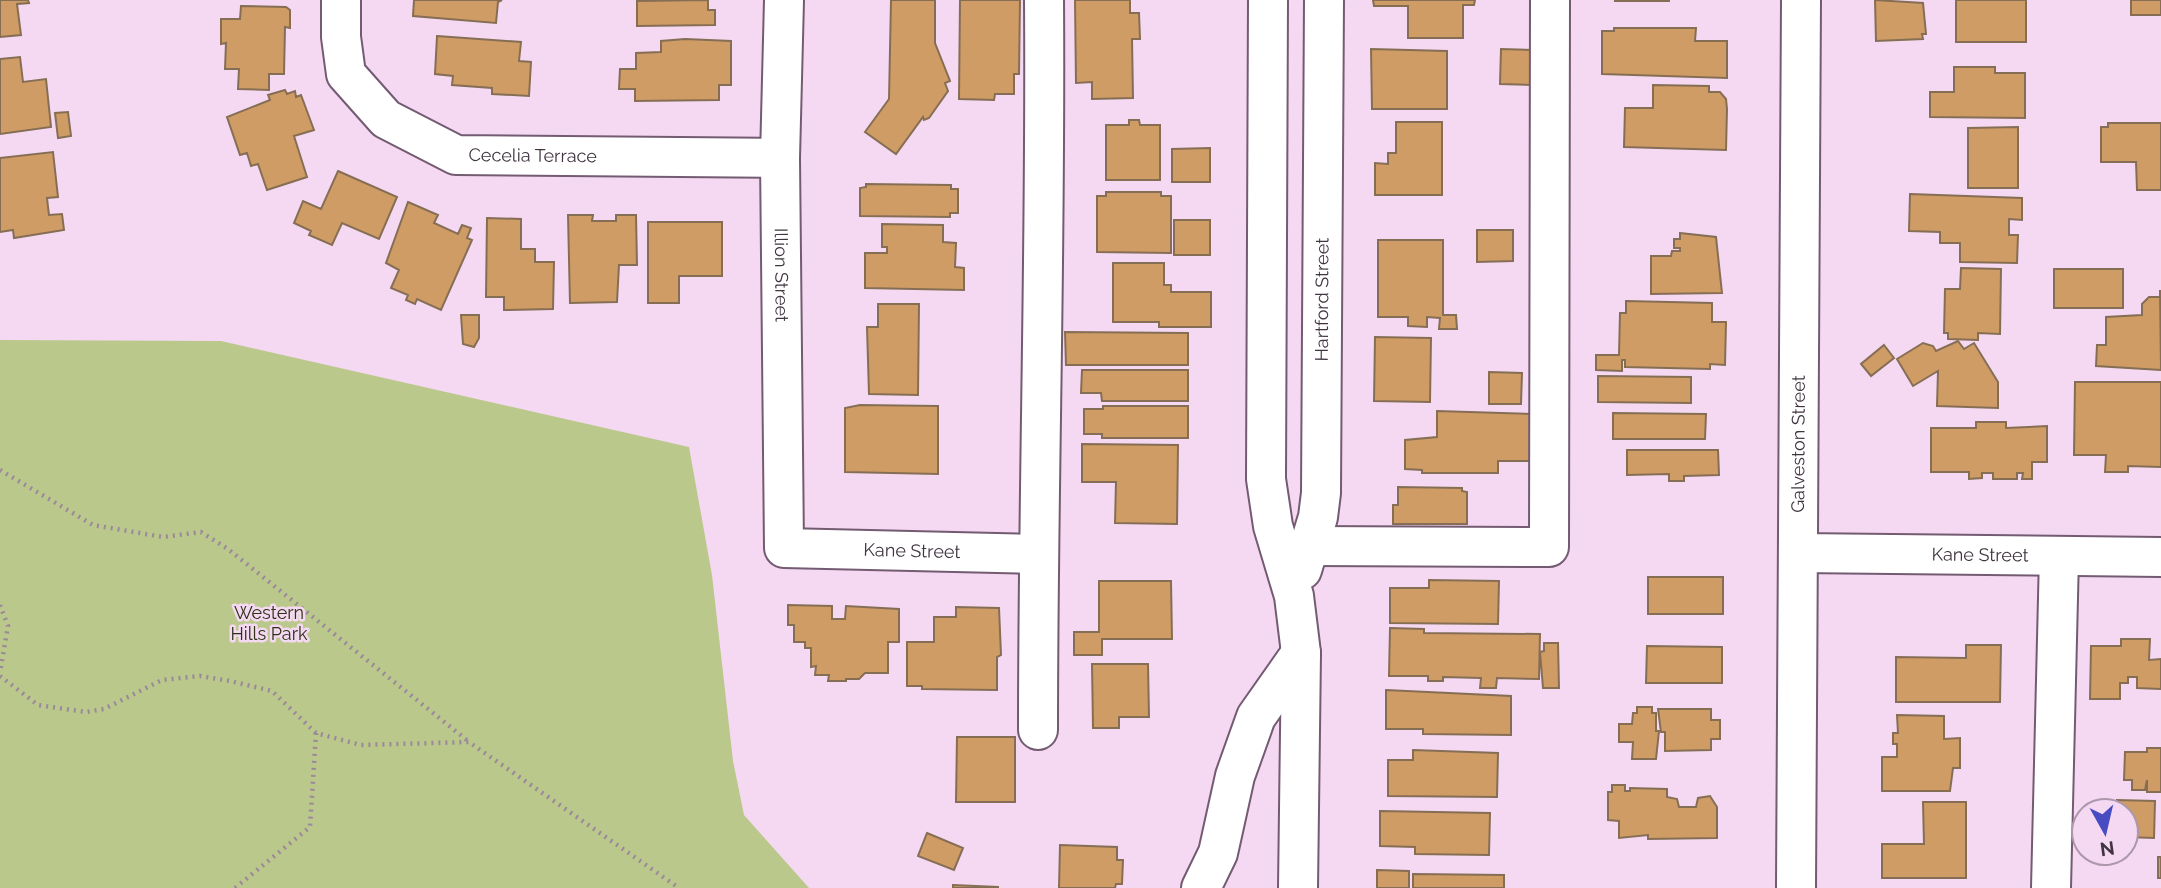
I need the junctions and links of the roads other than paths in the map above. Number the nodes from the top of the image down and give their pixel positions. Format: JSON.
{"nodes":[{"id":1,"x":341,"y":0,"type":"edge"},
{"id":2,"x":784,"y":0,"type":"edge"},
{"id":3,"x":1044,"y":0,"type":"edge"},
{"id":4,"x":1268,"y":0,"type":"edge"},
{"id":5,"x":1324,"y":0,"type":"edge"},
{"id":6,"x":1550,"y":0,"type":"edge"},
{"id":7,"x":1801,"y":0,"type":"edge"},
{"id":8,"x":780,"y":158,"type":"junction"},
{"id":9,"x":1309,"y":546,"type":"junction"},
{"id":10,"x":784,"y":548,"type":"joint"},
{"id":11,"x":1038,"y":554,"type":"junction"},
{"id":12,"x":1798,"y":554,"type":"junction"},
{"id":13,"x":2059,"y":556,"type":"junction"},
{"id":14,"x":2161,"y":557,"type":"edge"},
{"id":15,"x":1294,"y":596,"type":"junction"},
{"id":16,"x":1301,"y":653,"type":"junction"},
{"id":17,"x":1038,"y":730,"type":"dead end"},
{"id":18,"x":1201,"y":888,"type":"edge"},
{"id":19,"x":1298,"y":888,"type":"edge"},
{"id":20,"x":1796,"y":888,"type":"edge"},
{"id":21,"x":2051,"y":888,"type":"edge"}],
"edges":[{"from":1,"to":8,"type":"street","name":"Cecelia Terrace"},
{"from":2,"to":8,"type":"street","name":"Illion Street"},
{"from":3,"to":11,"type":"street"},
{"from":4,"to":15,"type":"street","name":"Hartford Street"},
{"from":5,"to":9,"type":"street","name":"Hartford Street"},
{"from":6,"to":9,"type":"street"},
{"from":7,"to":12,"type":"street","name":"Galveston Street"},
{"from":8,"to":10,"type":"street","name":"Illion Street"},
{"from":9,"to":15,"type":"street","name":"Hartford Street"},
{"from":10,"to":11,"type":"street","name":"Kane Street"},
{"from":11,"to":17,"type":"street"},
{"from":12,"to":13,"type":"street","name":"Kane Street"},
{"from":12,"to":20,"type":"street","name":"Galveston Street"},
{"from":13,"to":14,"type":"street","name":"Kane Street"},
{"from":13,"to":21,"type":"street"},
{"from":15,"to":16,"type":"street","name":"Hartford Street"},
{"from":16,"to":18,"type":"street"},
{"from":16,"to":19,"type":"street","name":"Hartford Street"}]}
